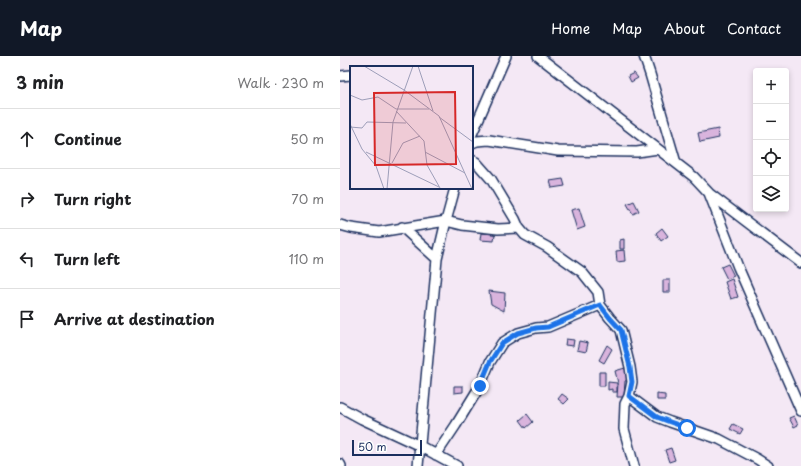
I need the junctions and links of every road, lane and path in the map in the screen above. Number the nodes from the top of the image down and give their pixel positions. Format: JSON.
{"nodes":[{"id":1,"x":506,"y":56,"type":"edge"},
{"id":2,"x":538,"y":56,"type":"edge"},
{"id":3,"x":644,"y":56,"type":"edge"},
{"id":4,"x":473,"y":132,"type":"edge"},
{"id":5,"x":473,"y":143,"type":"edge"},
{"id":6,"x":658,"y":149,"type":"junction"},
{"id":7,"x":473,"y":160,"type":"edge"},
{"id":8,"x":676,"y":163,"type":"junction"},
{"id":9,"x":455,"y":189,"type":"edge"},
{"id":10,"x":709,"y":193,"type":"junction"},
{"id":11,"x":446,"y":221,"type":"junction"},
{"id":12,"x":340,"y":225,"type":"edge"},
{"id":13,"x":402,"y":227,"type":"junction"},
{"id":14,"x":519,"y":228,"type":"junction"},
{"id":15,"x":437,"y":259,"type":"junction"},
{"id":16,"x":801,"y":263,"type":"edge"},
{"id":17,"x":600,"y":305,"type":"junction"},
{"id":18,"x":629,"y":396,"type":"junction"},
{"id":19,"x":340,"y":407,"type":"edge"},
{"id":20,"x":801,"y":411,"type":"edge"},
{"id":21,"x":420,"y":446,"type":"junction"},
{"id":22,"x":436,"y":455,"type":"junction"},
{"id":23,"x":418,"y":466,"type":"edge"},
{"id":24,"x":457,"y":466,"type":"edge"},
{"id":25,"x":634,"y":466,"type":"edge"},
{"id":26,"x":768,"y":466,"type":"edge"}],
"edges":[{"from":1,"to":4,"type":"street"},
{"from":2,"to":6,"type":"street"},
{"from":3,"to":8,"type":"street"},
{"from":5,"to":6,"type":"street"},
{"from":6,"to":8,"type":"street"},
{"from":7,"to":14,"type":"street"},
{"from":8,"to":10,"type":"street"},
{"from":9,"to":11,"type":"street"},
{"from":10,"to":16,"type":"street"},
{"from":10,"to":20,"type":"street"},
{"from":11,"to":13,"type":"street"},
{"from":11,"to":14,"type":"street"},
{"from":11,"to":15,"type":"street"},
{"from":12,"to":13,"type":"street"},
{"from":13,"to":15,"type":"street"},
{"from":14,"to":17,"type":"street"},
{"from":15,"to":21,"type":"street"},
{"from":17,"to":18,"type":"street"},
{"from":17,"to":22,"type":"street"},
{"from":18,"to":25,"type":"street"},
{"from":18,"to":26,"type":"street"},
{"from":19,"to":21,"type":"street"},
{"from":21,"to":22,"type":"street"},
{"from":21,"to":23,"type":"street"},
{"from":22,"to":24,"type":"street"}]}
